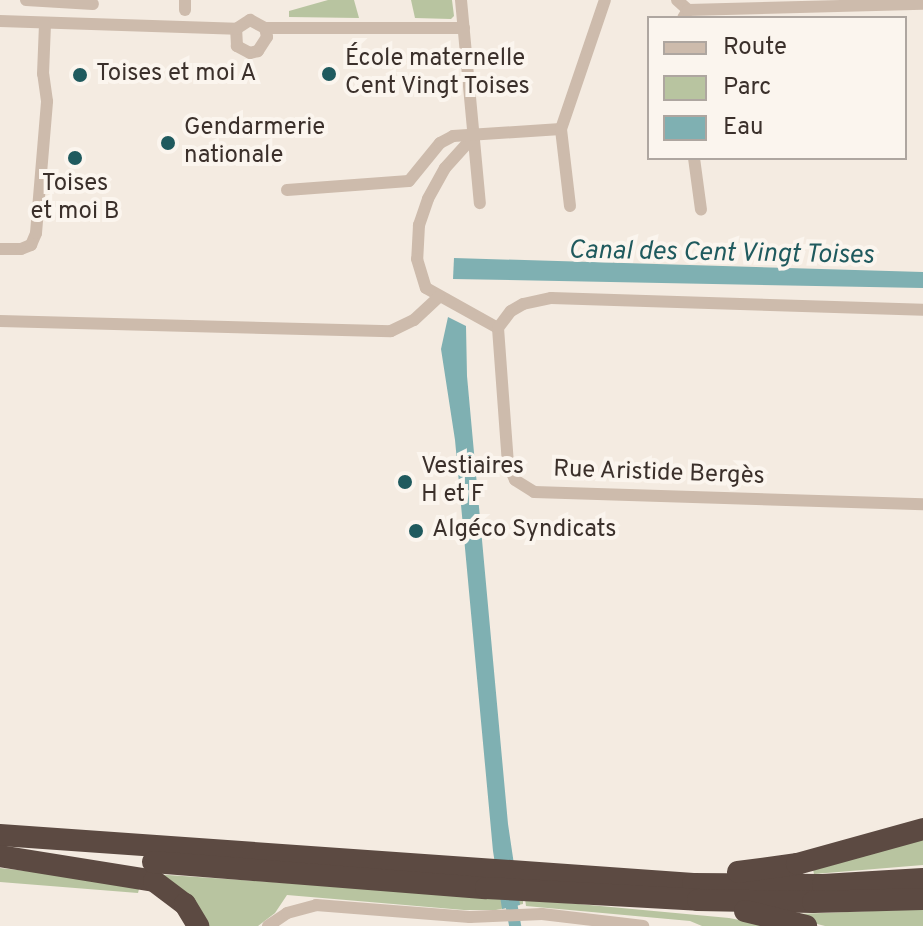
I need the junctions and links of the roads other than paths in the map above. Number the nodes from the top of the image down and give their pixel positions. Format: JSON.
{"nodes":[{"id":1,"x":26,"y":0,"type":"edge"},
{"id":2,"x":461,"y":0,"type":"edge"},
{"id":3,"x":605,"y":0,"type":"edge"},
{"id":4,"x":677,"y":0,"type":"edge"},
{"id":5,"x":93,"y":4,"type":"dead end"},
{"id":6,"x":923,"y":4,"type":"edge"},
{"id":7,"x":686,"y":14,"type":"edge"},
{"id":8,"x":0,"y":21,"type":"edge"},
{"id":9,"x":45,"y":25,"type":"junction"},
{"id":10,"x":265,"y":28,"type":"junction"},
{"id":11,"x":464,"y":28,"type":"junction"},
{"id":12,"x":236,"y":29,"type":"junction"},
{"id":13,"x":561,"y":129,"type":"junction"},
{"id":14,"x":473,"y":137,"type":"junction"},
{"id":15,"x":694,"y":160,"type":"edge"},
{"id":16,"x":287,"y":190,"type":"dead end"},
{"id":17,"x":480,"y":203,"type":"dead end"},
{"id":18,"x":570,"y":206,"type":"dead end"},
{"id":19,"x":701,"y":210,"type":"dead end"},
{"id":20,"x":0,"y":249,"type":"edge"},
{"id":21,"x":439,"y":297,"type":"junction"},
{"id":22,"x":923,"y":310,"type":"edge"},
{"id":23,"x":0,"y":321,"type":"edge"},
{"id":24,"x":498,"y":328,"type":"junction"},
{"id":25,"x":923,"y":504,"type":"edge"},
{"id":26,"x":923,"y":829,"type":"edge"},
{"id":27,"x":0,"y":835,"type":"edge"},
{"id":28,"x":0,"y":850,"type":"edge"},
{"id":29,"x":0,"y":856,"type":"edge"},
{"id":30,"x":485,"y":879,"type":"junction"},
{"id":31,"x":923,"y":879,"type":"edge"},
{"id":32,"x":662,"y":880,"type":"junction"},
{"id":33,"x":523,"y":882,"type":"junction"},
{"id":34,"x":923,"y":899,"type":"edge"},
{"id":35,"x":698,"y":900,"type":"junction"},
{"id":36,"x":198,"y":926,"type":"edge"},
{"id":37,"x":268,"y":926,"type":"edge"},
{"id":38,"x":643,"y":926,"type":"edge"},
{"id":39,"x":806,"y":926,"type":"edge"}],
"edges":[{"from":1,"to":5,"type":"street"},
{"from":2,"to":11,"type":"street"},
{"from":3,"to":13,"type":"street"},
{"from":4,"to":7,"type":"street"},
{"from":6,"to":7,"type":"street"},
{"from":8,"to":9,"type":"street"},
{"from":9,"to":12,"type":"street"},
{"from":9,"to":20,"type":"street"},
{"from":10,"to":11,"type":"street"},
{"from":10,"to":12,"type":"street"},
{"from":10,"to":12,"type":"street"},
{"from":11,"to":14,"type":"street"},
{"from":13,"to":14,"type":"street"},
{"from":13,"to":18,"type":"street"},
{"from":14,"to":16,"type":"street"},
{"from":14,"to":17,"type":"street"},
{"from":14,"to":21,"type":"street"},
{"from":15,"to":19,"type":"street"},
{"from":21,"to":23,"type":"street"},
{"from":21,"to":24,"type":"street"},
{"from":22,"to":24,"type":"street"},
{"from":24,"to":25,"type":"street","name":"Rue Aristide Bergès"},
{"from":26,"to":32,"type":"highway"},
{"from":27,"to":30,"type":"highway"},
{"from":28,"to":30,"type":"highway"},
{"from":29,"to":36,"type":"highway"},
{"from":30,"to":33,"type":"highway"},
{"from":31,"to":32,"type":"highway"},
{"from":32,"to":33,"type":"highway"},
{"from":33,"to":35,"type":"highway"},
{"from":34,"to":35,"type":"highway"},
{"from":35,"to":39,"type":"highway"},
{"from":37,"to":38,"type":"street"}]}
